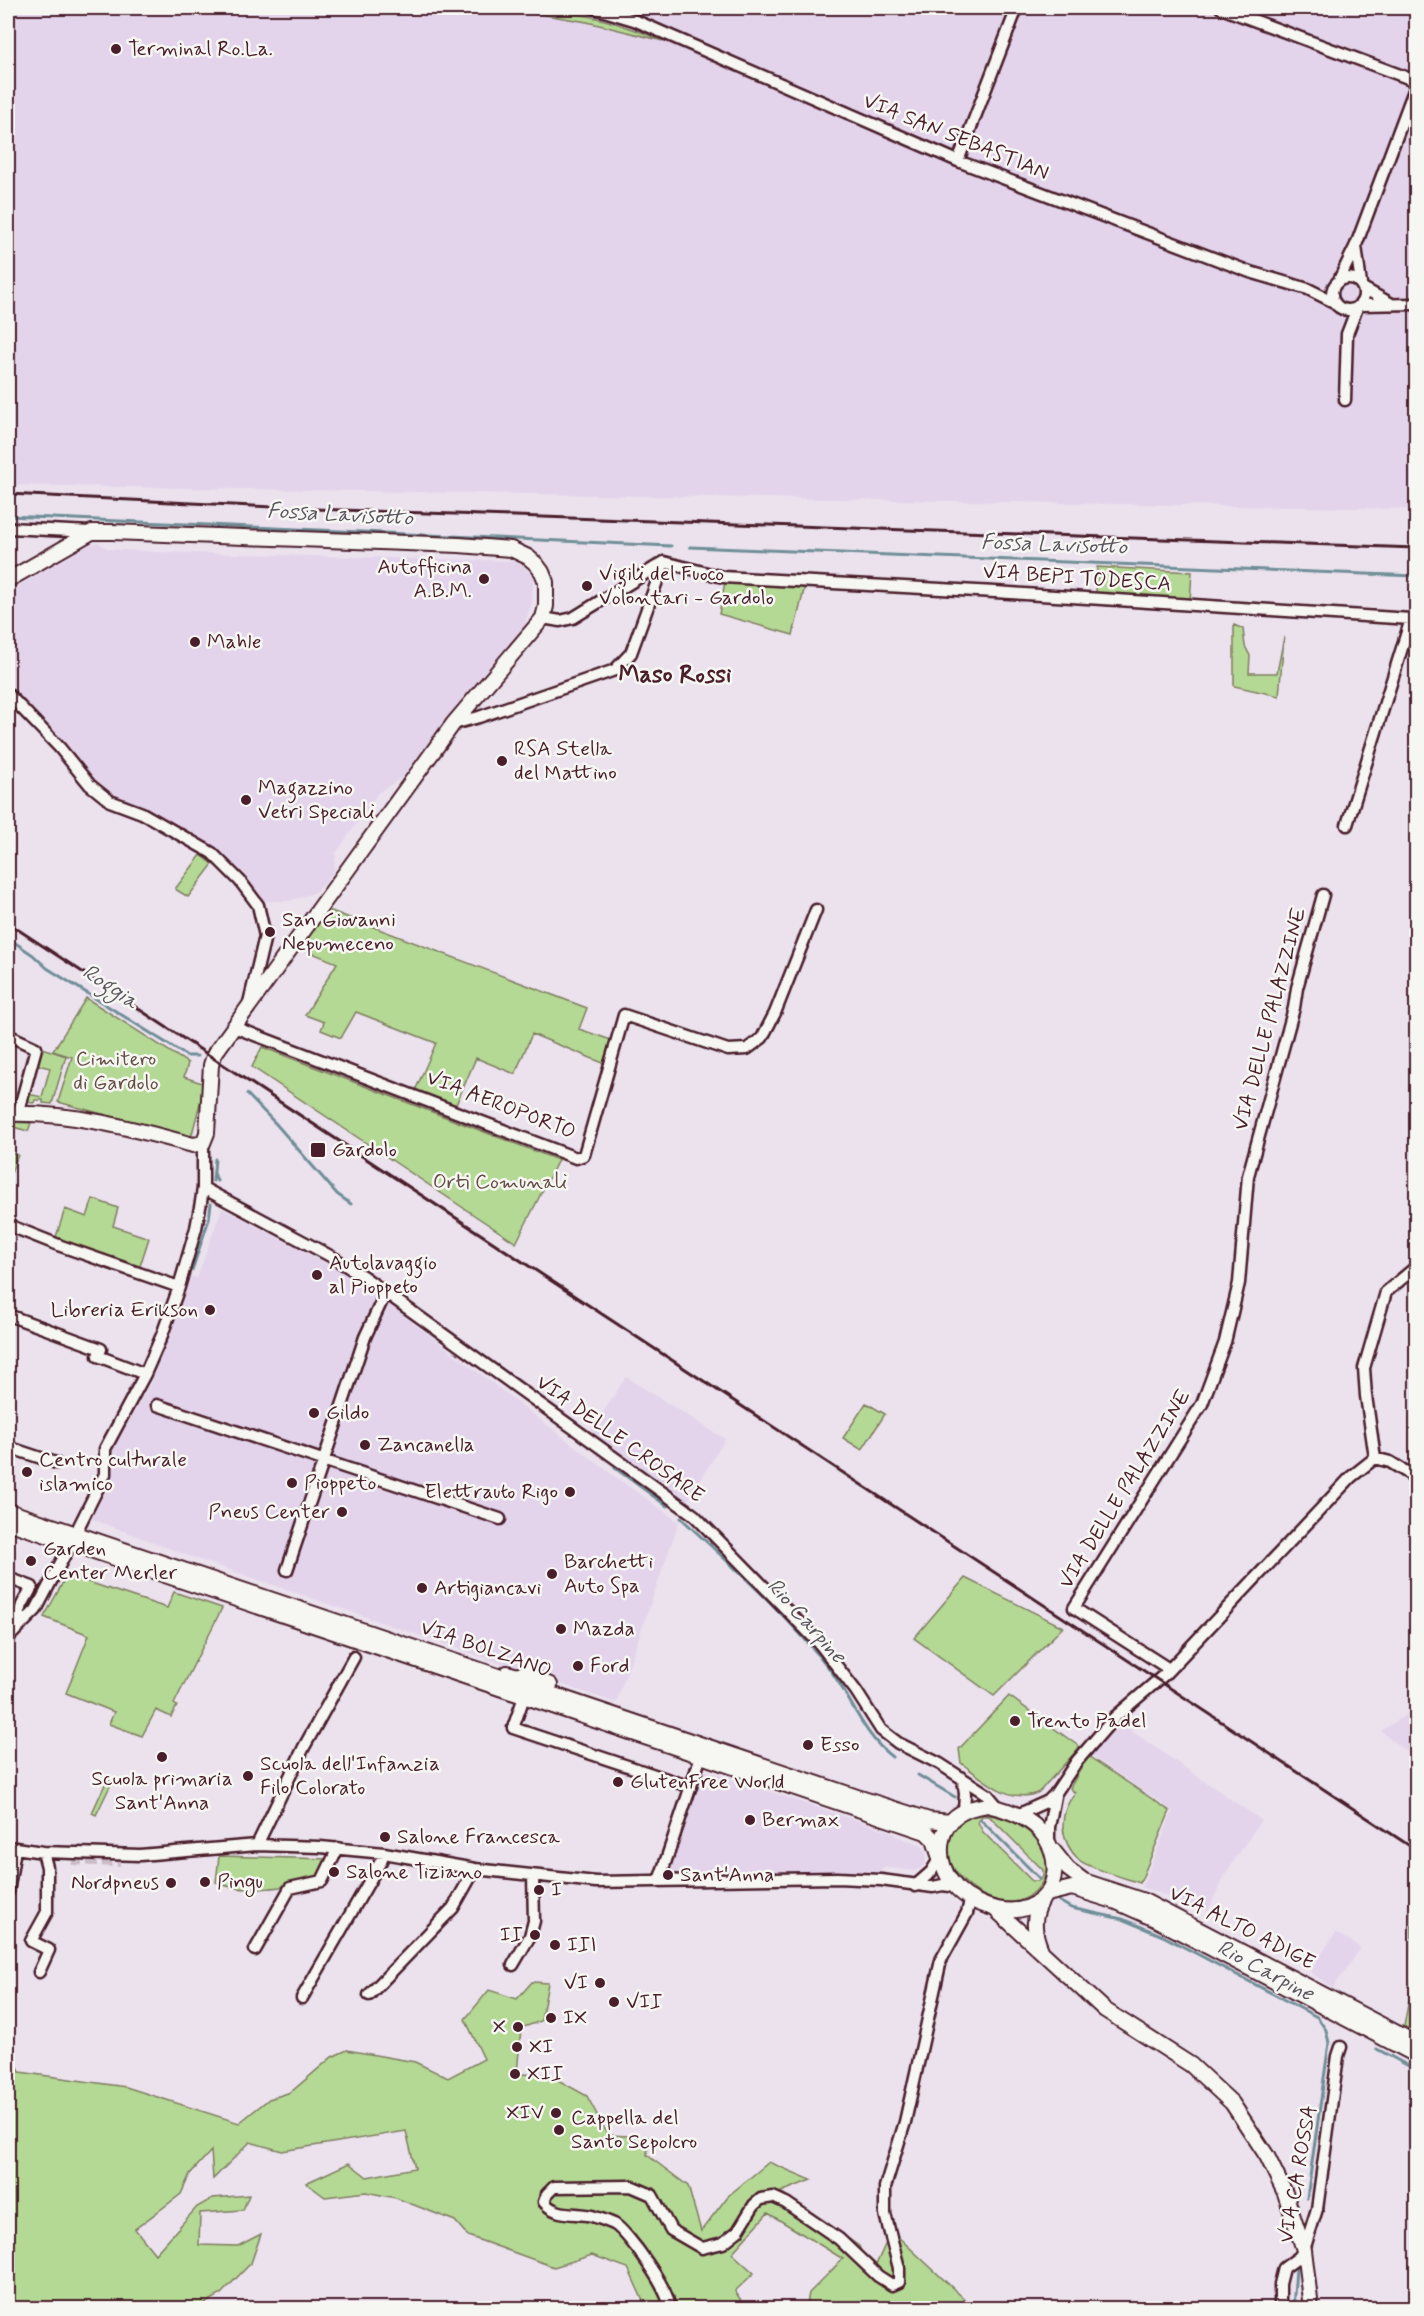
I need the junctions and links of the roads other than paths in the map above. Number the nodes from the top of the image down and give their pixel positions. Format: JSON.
{"nodes":[{"id":1,"x":594,"y":8,"type":"edge"},
{"id":2,"x":1017,"y":8,"type":"edge"},
{"id":3,"x":1221,"y":8,"type":"edge"},
{"id":4,"x":1416,"y":83,"type":"edge"},
{"id":5,"x":958,"y":161,"type":"junction"},
{"id":6,"x":1356,"y":245,"type":"junction"},
{"id":7,"x":1337,"y":282,"type":"junction"},
{"id":8,"x":1362,"y":286,"type":"junction"},
{"id":9,"x":1308,"y":289,"type":"junction"},
{"id":10,"x":1390,"y":303,"type":"junction"},
{"id":11,"x":1335,"y":304,"type":"junction"},
{"id":12,"x":1416,"y":304,"type":"edge"},
{"id":13,"x":1359,"y":306,"type":"junction"},
{"id":14,"x":1347,"y":334,"type":"junction"},
{"id":15,"x":1345,"y":400,"type":"dead end"},
{"id":16,"x":8,"y":528,"type":"edge"},
{"id":17,"x":92,"y":532,"type":"junction"},
{"id":18,"x":664,"y":562,"type":"junction"},
{"id":19,"x":8,"y":580,"type":"edge"},
{"id":20,"x":543,"y":618,"type":"junction"},
{"id":21,"x":8,"y":694,"type":"edge"},
{"id":22,"x":453,"y":724,"type":"junction"},
{"id":23,"x":1347,"y":825,"type":"dead end"},
{"id":24,"x":1323,"y":895,"type":"dead end"},
{"id":25,"x":816,"y":910,"type":"dead end"},
{"id":26,"x":248,"y":1008,"type":"junction"},
{"id":27,"x":234,"y":1027,"type":"junction"},
{"id":28,"x":8,"y":1035,"type":"edge"},
{"id":29,"x":13,"y":1114,"type":"edge"},
{"id":30,"x":203,"y":1143,"type":"junction"},
{"id":31,"x":203,"y":1188,"type":"junction"},
{"id":32,"x":8,"y":1225,"type":"edge"},
{"id":33,"x":1416,"y":1267,"type":"edge"},
{"id":34,"x":179,"y":1287,"type":"junction"},
{"id":35,"x":386,"y":1292,"type":"junction"},
{"id":36,"x":8,"y":1315,"type":"edge"},
{"id":37,"x":145,"y":1374,"type":"junction"},
{"id":38,"x":157,"y":1405,"type":"dead end"},
{"id":39,"x":8,"y":1448,"type":"edge"},
{"id":40,"x":1375,"y":1458,"type":"junction"},
{"id":41,"x":324,"y":1461,"type":"junction"},
{"id":42,"x":56,"y":1463,"type":"dead end"},
{"id":43,"x":1416,"y":1478,"type":"edge"},
{"id":44,"x":8,"y":1511,"type":"edge"},
{"id":45,"x":500,"y":1519,"type":"dead end"},
{"id":46,"x":8,"y":1522,"type":"edge"},
{"id":47,"x":79,"y":1526,"type":"dead end"},
{"id":48,"x":67,"y":1551,"type":"dead end"},
{"id":49,"x":287,"y":1570,"type":"dead end"},
{"id":50,"x":8,"y":1578,"type":"edge"},
{"id":51,"x":11,"y":1634,"type":"edge"},
{"id":52,"x":354,"y":1657,"type":"dead end"},
{"id":53,"x":1169,"y":1669,"type":"junction"},
{"id":54,"x":524,"y":1697,"type":"junction"},
{"id":55,"x":701,"y":1756,"type":"junction"},
{"id":56,"x":963,"y":1779,"type":"junction"},
{"id":57,"x":691,"y":1787,"type":"junction"},
{"id":58,"x":799,"y":1789,"type":"junction"},
{"id":59,"x":1055,"y":1794,"type":"junction"},
{"id":60,"x":998,"y":1807,"type":"junction"},
{"id":61,"x":964,"y":1811,"type":"junction"},
{"id":62,"x":1017,"y":1815,"type":"junction"},
{"id":63,"x":951,"y":1822,"type":"junction"},
{"id":64,"x":866,"y":1824,"type":"dead end"},
{"id":65,"x":257,"y":1845,"type":"junction"},
{"id":66,"x":1051,"y":1846,"type":"junction"},
{"id":67,"x":338,"y":1848,"type":"junction"},
{"id":68,"x":43,"y":1851,"type":"junction"},
{"id":69,"x":10,"y":1852,"type":"edge"},
{"id":70,"x":384,"y":1853,"type":"junction"},
{"id":71,"x":940,"y":1858,"type":"junction"},
{"id":72,"x":475,"y":1869,"type":"junction"},
{"id":73,"x":533,"y":1876,"type":"junction"},
{"id":74,"x":659,"y":1881,"type":"junction"},
{"id":75,"x":915,"y":1886,"type":"junction"},
{"id":76,"x":956,"y":1887,"type":"junction"},
{"id":77,"x":8,"y":1892,"type":"edge"},
{"id":78,"x":1045,"y":1896,"type":"junction"},
{"id":79,"x":970,"y":1898,"type":"junction"},
{"id":80,"x":990,"y":1907,"type":"junction"},
{"id":81,"x":967,"y":1913,"type":"junction"},
{"id":82,"x":255,"y":1950,"type":"dead end"},
{"id":83,"x":1043,"y":1955,"type":"junction"},
{"id":84,"x":513,"y":1965,"type":"dead end"},
{"id":85,"x":39,"y":1972,"type":"dead end"},
{"id":86,"x":369,"y":1995,"type":"dead end"},
{"id":87,"x":302,"y":1998,"type":"dead end"},
{"id":88,"x":1416,"y":2043,"type":"edge"},
{"id":89,"x":1341,"y":2047,"type":"dead end"},
{"id":90,"x":1416,"y":2055,"type":"edge"},
{"id":91,"x":1304,"y":2250,"type":"junction"},
{"id":92,"x":669,"y":2308,"type":"edge"},
{"id":93,"x":1280,"y":2308,"type":"edge"},
{"id":94,"x":1311,"y":2308,"type":"edge"}],
"edges":[{"from":1,"to":5,"type":"street","name":"VIA SAN SEBASTIAN"},
{"from":2,"to":5,"type":"street"},
{"from":3,"to":4,"type":"street"},
{"from":4,"to":6,"type":"street"},
{"from":5,"to":9,"type":"street","name":"VIA SAN SEBASTIAN"},
{"from":6,"to":7,"type":"street"},
{"from":6,"to":8,"type":"street"},
{"from":7,"to":8,"type":"street","name":"VIA SAN SEBASTIAN"},
{"from":7,"to":9,"type":"street","name":"VIA SAN SEBASTIAN"},
{"from":7,"to":11,"type":"street"},
{"from":8,"to":10,"type":"street","name":"VIA SAN SEBASTIAN"},
{"from":8,"to":13,"type":"street"},
{"from":9,"to":11,"type":"street","name":"VIA SAN SEBASTIAN"},
{"from":10,"to":12,"type":"street","name":"VIA SAN SEBASTIAN"},
{"from":10,"to":13,"type":"street","name":"VIA SAN SEBASTIAN"},
{"from":11,"to":13,"type":"street","name":"VIA SAN SEBASTIAN"},
{"from":11,"to":14,"type":"street"},
{"from":13,"to":14,"type":"street"},
{"from":14,"to":15,"type":"street"},
{"from":16,"to":17,"type":"street"},
{"from":17,"to":19,"type":"main road"},
{"from":17,"to":20,"type":"main road"},
{"from":18,"to":20,"type":"street"},
{"from":18,"to":22,"type":"street"},
{"from":18,"to":23,"type":"street","name":"VIA BEPI TODESCA"},
{"from":20,"to":22,"type":"main road"},
{"from":21,"to":26,"type":"street"},
{"from":22,"to":26,"type":"main road"},
{"from":24,"to":53,"type":"street","name":"VIA DELLE PALAZZINE"},
{"from":25,"to":27,"type":"street","name":"VIA AEROPORTO"},
{"from":26,"to":27,"type":"main road"},
{"from":27,"to":30,"type":"main road"},
{"from":28,"to":29,"type":"street"},
{"from":29,"to":30,"type":"main road"},
{"from":30,"to":31,"type":"street"},
{"from":31,"to":34,"type":"street"},
{"from":31,"to":35,"type":"street","name":"VIA DELLE CROSARE"},
{"from":32,"to":34,"type":"street"},
{"from":33,"to":40,"type":"street"},
{"from":34,"to":37,"type":"street"},
{"from":35,"to":41,"type":"street"},
{"from":35,"to":56,"type":"street","name":"VIA DELLE CROSARE"},
{"from":36,"to":37,"type":"street"},
{"from":37,"to":47,"type":"street"},
{"from":38,"to":41,"type":"street"},
{"from":39,"to":42,"type":"street"},
{"from":40,"to":43,"type":"street"},
{"from":40,"to":53,"type":"street"},
{"from":41,"to":45,"type":"street"},
{"from":41,"to":49,"type":"street"},
{"from":44,"to":63,"type":"main road","name":"VIA BOLZANO"},
{"from":46,"to":54,"type":"main road","name":"VIA BOLZANO"},
{"from":48,"to":51,"type":"street"},
{"from":50,"to":51,"type":"street"},
{"from":52,"to":65,"type":"street"},
{"from":53,"to":59,"type":"street"},
{"from":54,"to":55,"type":"main road","name":"VIA BOLZANO"},
{"from":54,"to":57,"type":"street","name":"VIA BOLZANO"},
{"from":55,"to":57,"type":"street"},
{"from":55,"to":58,"type":"main road","name":"VIA BOLZANO"},
{"from":56,"to":60,"type":"street","name":"VIA DELLE CROSARE"},
{"from":56,"to":61,"type":"street"},
{"from":57,"to":74,"type":"street"},
{"from":58,"to":64,"type":"main road"},
{"from":58,"to":71,"type":"main road","name":"VIA BOLZANO"},
{"from":59,"to":62,"type":"street"},
{"from":59,"to":66,"type":"street"},
{"from":60,"to":61,"type":"main road"},
{"from":60,"to":62,"type":"main road"},
{"from":61,"to":63,"type":"main road"},
{"from":62,"to":66,"type":"main road"},
{"from":63,"to":71,"type":"main road"},
{"from":65,"to":67,"type":"street"},
{"from":65,"to":68,"type":"street"},
{"from":66,"to":78,"type":"main road"},
{"from":66,"to":88,"type":"main road","name":"VIA ALTO ADIGE"},
{"from":67,"to":70,"type":"street"},
{"from":67,"to":82,"type":"street"},
{"from":68,"to":69,"type":"street"},
{"from":68,"to":85,"type":"street"},
{"from":69,"to":77,"type":"street"},
{"from":70,"to":72,"type":"street"},
{"from":70,"to":87,"type":"street"},
{"from":71,"to":75,"type":"street"},
{"from":71,"to":76,"type":"main road"},
{"from":72,"to":73,"type":"street"},
{"from":72,"to":86,"type":"street"},
{"from":73,"to":74,"type":"street"},
{"from":73,"to":84,"type":"street"},
{"from":74,"to":75,"type":"street"},
{"from":75,"to":76,"type":"street"},
{"from":76,"to":79,"type":"main road"},
{"from":78,"to":80,"type":"main road"},
{"from":78,"to":83,"type":"main road"},
{"from":78,"to":90,"type":"main road","name":"VIA ALTO ADIGE"},
{"from":79,"to":80,"type":"main road"},
{"from":79,"to":81,"type":"street"},
{"from":80,"to":81,"type":"street"},
{"from":80,"to":83,"type":"main road"},
{"from":81,"to":92,"type":"street"},
{"from":83,"to":91,"type":"main road"},
{"from":89,"to":91,"type":"street","name":"VIA CA ROSSA"},
{"from":91,"to":93,"type":"street"},
{"from":91,"to":94,"type":"main road","name":"VIA CA ROSSA"}]}
